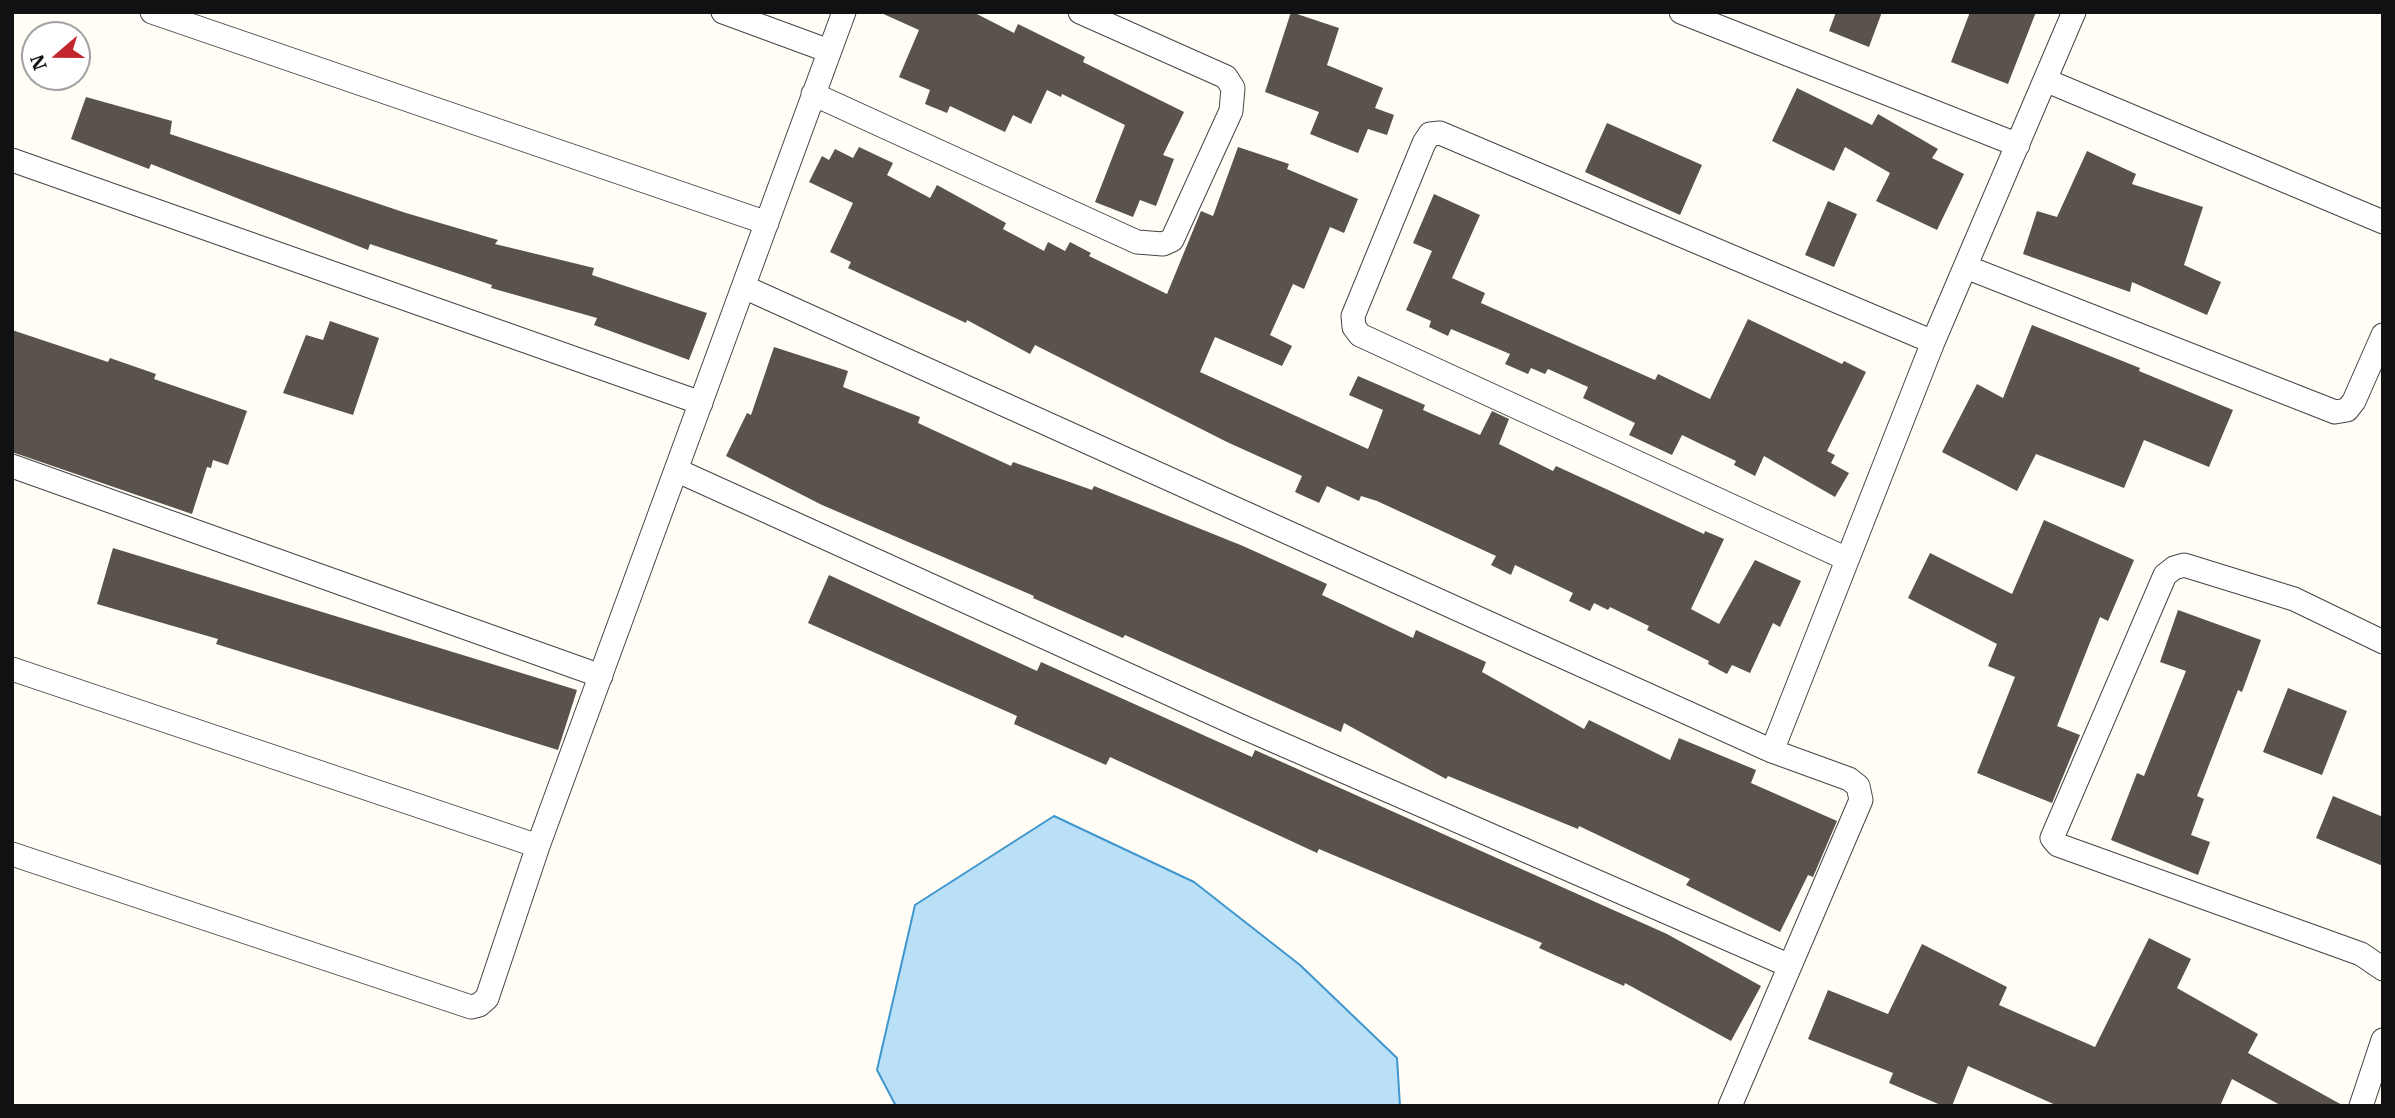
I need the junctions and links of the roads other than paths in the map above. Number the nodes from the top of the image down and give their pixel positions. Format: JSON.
{"nodes":[{"id":1,"x":152,"y":12,"type":"edge"},
{"id":2,"x":723,"y":12,"type":"edge"},
{"id":3,"x":844,"y":12,"type":"edge"},
{"id":4,"x":1080,"y":12,"type":"edge"},
{"id":5,"x":1681,"y":12,"type":"edge"},
{"id":6,"x":2074,"y":12,"type":"edge"},
{"id":7,"x":828,"y":51,"type":"junction"},
{"id":8,"x":2045,"y":80,"type":"junction"},
{"id":9,"x":813,"y":94,"type":"junction"},
{"id":10,"x":2018,"y":145,"type":"junction"},
{"id":11,"x":12,"y":160,"type":"edge"},
{"id":12,"x":2383,"y":222,"type":"edge"},
{"id":13,"x":767,"y":223,"type":"junction"},
{"id":14,"x":1966,"y":267,"type":"junction"},
{"id":15,"x":744,"y":287,"type":"junction"},
{"id":16,"x":2383,"y":335,"type":"edge"},
{"id":17,"x":1933,"y":342,"type":"junction"},
{"id":18,"x":701,"y":403,"type":"junction"},
{"id":19,"x":12,"y":466,"type":"edge"},
{"id":20,"x":676,"y":470,"type":"junction"},
{"id":21,"x":1847,"y":559,"type":"junction"},
{"id":22,"x":2383,"y":642,"type":"edge"},
{"id":23,"x":12,"y":669,"type":"edge"},
{"id":24,"x":601,"y":676,"type":"junction"},
{"id":25,"x":1772,"y":751,"type":"junction"},
{"id":26,"x":538,"y":845,"type":"junction"},
{"id":27,"x":12,"y":854,"type":"edge"},
{"id":28,"x":1790,"y":965,"type":"junction"},
{"id":29,"x":2383,"y":969,"type":"edge"},
{"id":30,"x":2383,"y":1040,"type":"edge"},
{"id":31,"x":1730,"y":1106,"type":"edge"},
{"id":32,"x":2361,"y":1106,"type":"edge"}],
"edges":[{"from":1,"to":13,"type":"street"},
{"from":2,"to":7,"type":"street"},
{"from":3,"to":7,"type":"street"},
{"from":4,"to":9,"type":"street"},
{"from":5,"to":10,"type":"street"},
{"from":6,"to":8,"type":"street"},
{"from":7,"to":9,"type":"street"},
{"from":8,"to":10,"type":"street"},
{"from":8,"to":12,"type":"street"},
{"from":9,"to":13,"type":"street"},
{"from":10,"to":14,"type":"street"},
{"from":11,"to":18,"type":"street"},
{"from":13,"to":15,"type":"street"},
{"from":14,"to":16,"type":"street"},
{"from":14,"to":17,"type":"street"},
{"from":15,"to":18,"type":"street"},
{"from":15,"to":25,"type":"street"},
{"from":17,"to":21,"type":"street"},
{"from":17,"to":21,"type":"street"},
{"from":18,"to":20,"type":"street"},
{"from":19,"to":24,"type":"street"},
{"from":20,"to":24,"type":"street"},
{"from":20,"to":28,"type":"street"},
{"from":21,"to":25,"type":"street"},
{"from":22,"to":29,"type":"street"},
{"from":23,"to":26,"type":"street"},
{"from":24,"to":26,"type":"street"},
{"from":25,"to":28,"type":"street"},
{"from":26,"to":27,"type":"street"},
{"from":28,"to":31,"type":"street"},
{"from":30,"to":32,"type":"street"}]}
